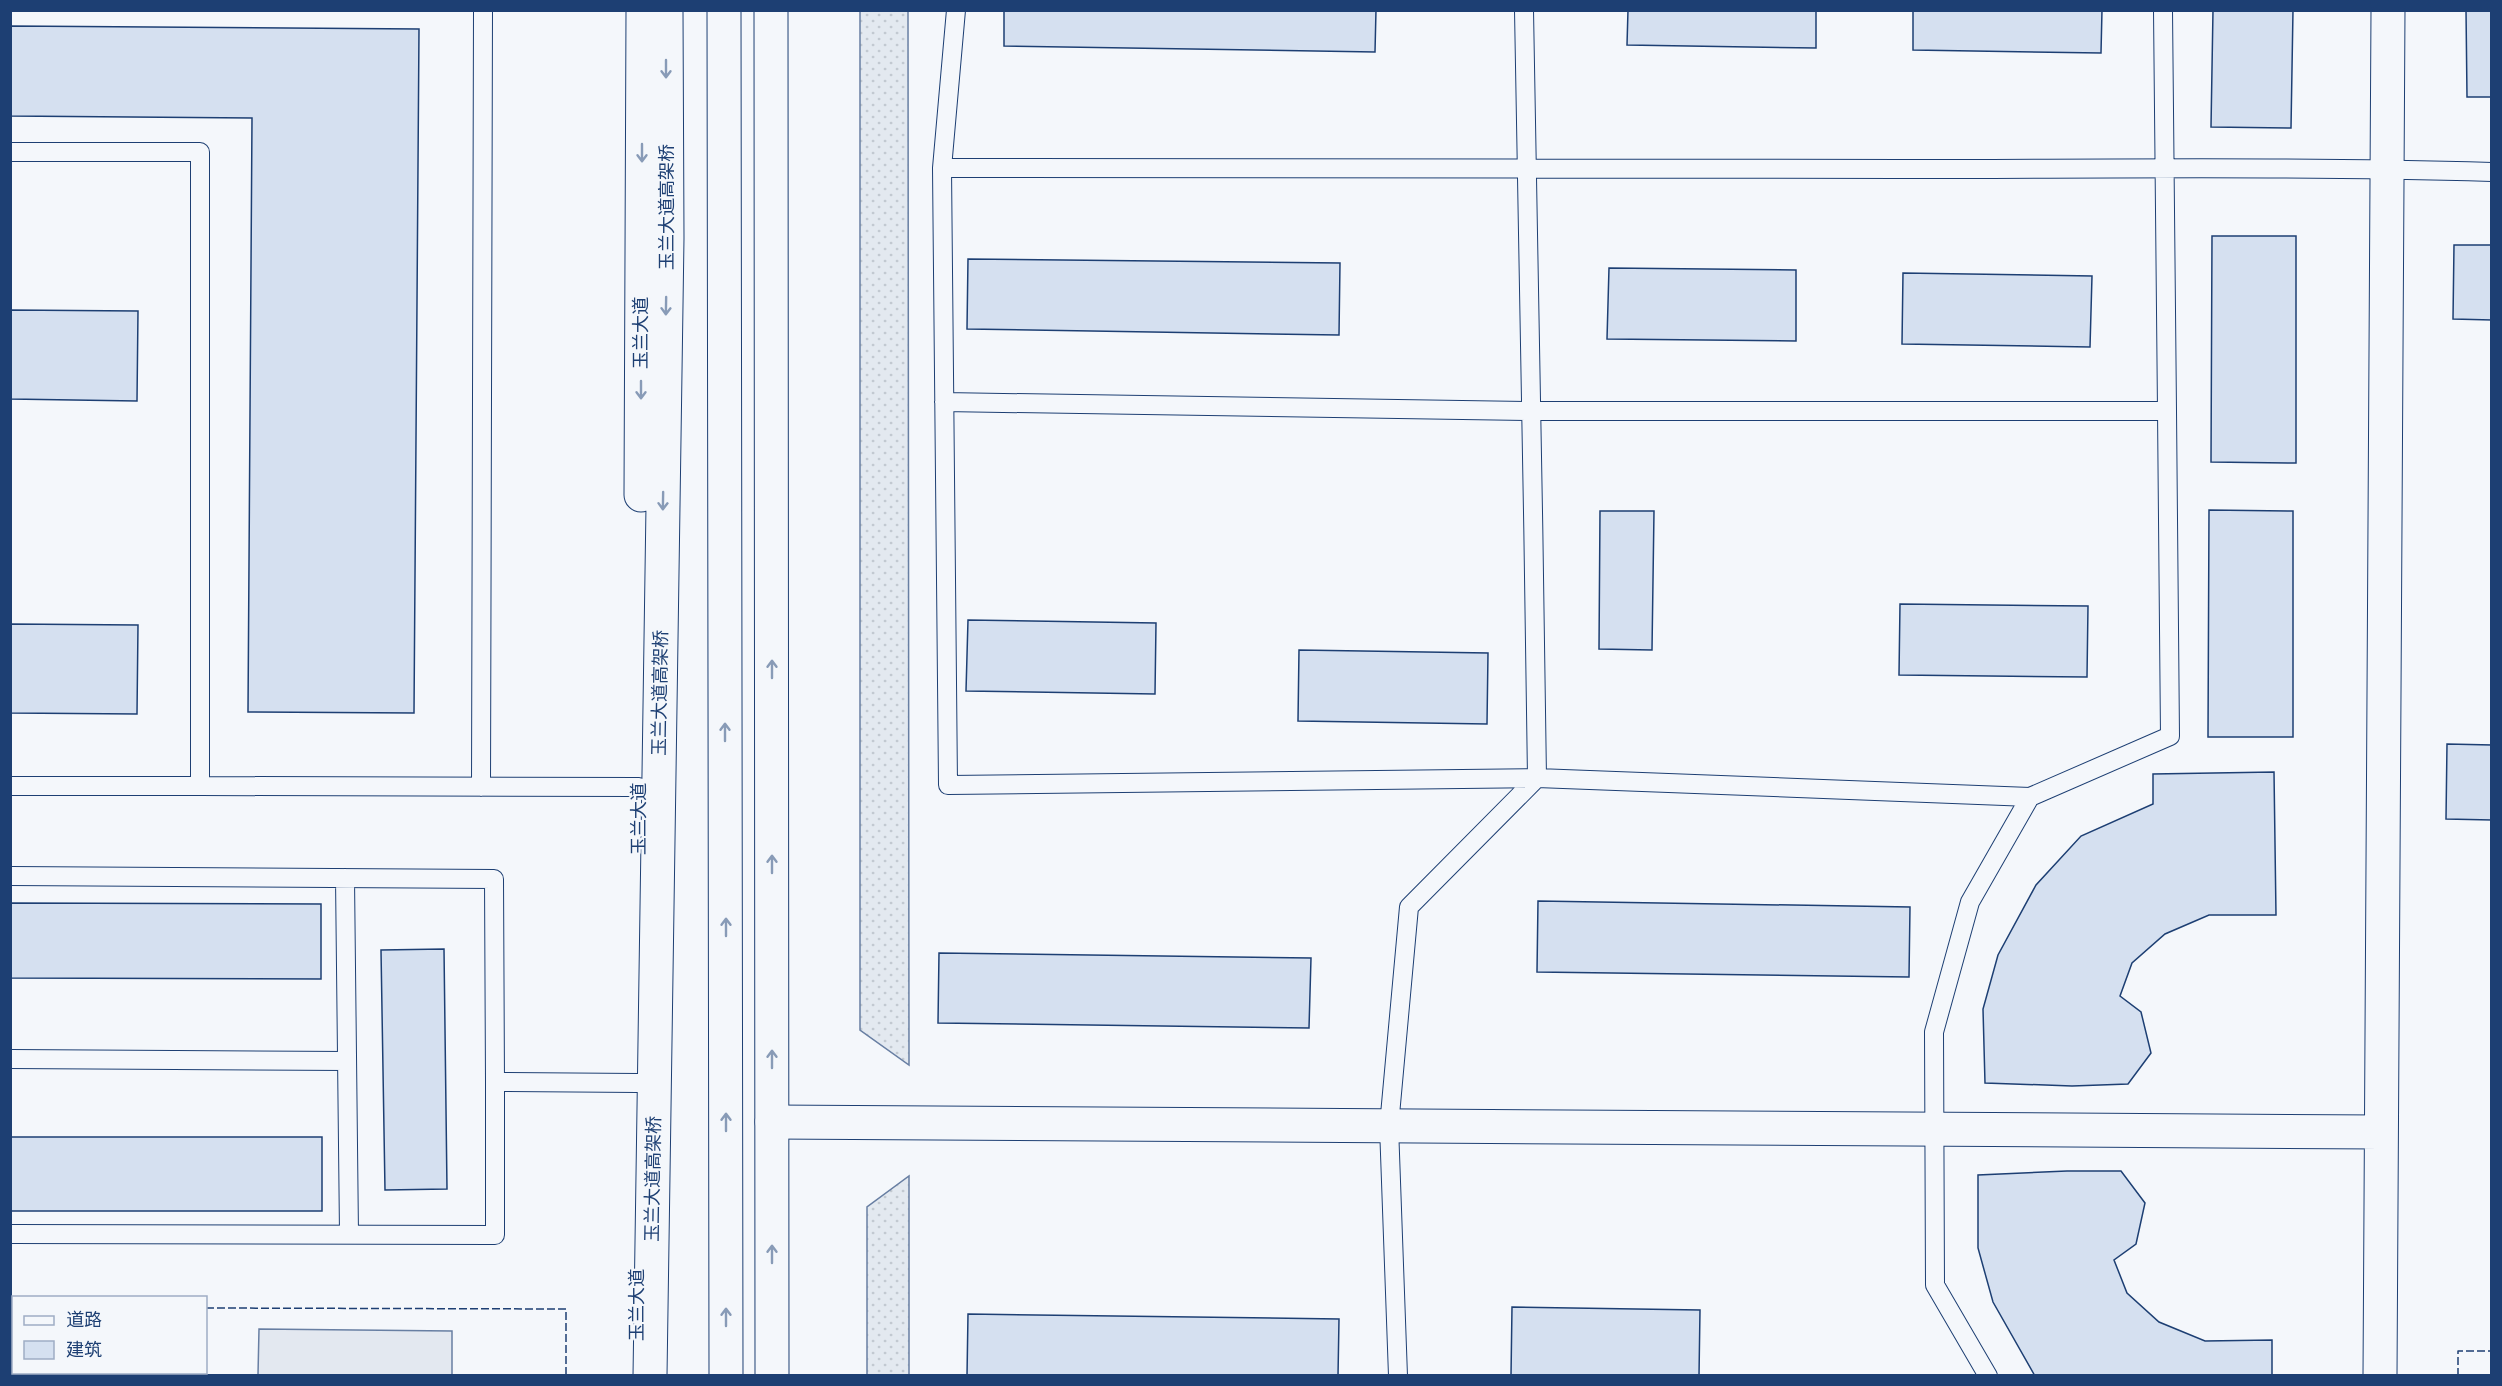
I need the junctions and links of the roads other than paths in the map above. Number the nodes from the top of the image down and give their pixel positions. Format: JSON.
{"nodes":[{"id":1,"x":483,"y":10,"type":"edge"},
{"id":2,"x":643,"y":10,"type":"edge"},
{"id":3,"x":666,"y":10,"type":"edge"},
{"id":4,"x":724,"y":10,"type":"edge"},
{"id":5,"x":771,"y":10,"type":"edge"},
{"id":6,"x":956,"y":10,"type":"edge"},
{"id":7,"x":1524,"y":10,"type":"edge"},
{"id":8,"x":2163,"y":10,"type":"edge"},
{"id":9,"x":2388,"y":10,"type":"edge"},
{"id":10,"x":10,"y":152,"type":"edge"},
{"id":11,"x":942,"y":168,"type":"junction"},
{"id":12,"x":1526,"y":169,"type":"junction"},
{"id":13,"x":2165,"y":169,"type":"junction"},
{"id":14,"x":2387,"y":169,"type":"junction"},
{"id":15,"x":2492,"y":172,"type":"edge"},
{"id":16,"x":944,"y":402,"type":"junction"},
{"id":17,"x":1533,"y":411,"type":"junction"},
{"id":18,"x":2167,"y":411,"type":"junction"},
{"id":19,"x":1538,"y":778,"type":"junction"},
{"id":20,"x":10,"y":786,"type":"edge"},
{"id":21,"x":200,"y":786,"type":"junction"},
{"id":22,"x":480,"y":787,"type":"junction"},
{"id":23,"x":639,"y":787,"type":"junction"},
{"id":24,"x":2030,"y":797,"type":"junction"},
{"id":25,"x":10,"y":876,"type":"edge"},
{"id":26,"x":345,"y":878,"type":"junction"},
{"id":27,"x":10,"y":1059,"type":"edge"},
{"id":28,"x":347,"y":1060,"type":"junction"},
{"id":29,"x":495,"y":1082,"type":"junction"},
{"id":30,"x":638,"y":1083,"type":"junction"},
{"id":31,"x":772,"y":1122,"type":"junction"},
{"id":32,"x":1389,"y":1126,"type":"junction"},
{"id":33,"x":1933,"y":1130,"type":"junction"},
{"id":34,"x":2382,"y":1132,"type":"junction"},
{"id":35,"x":10,"y":1234,"type":"edge"},
{"id":36,"x":349,"y":1234,"type":"junction"},
{"id":37,"x":636,"y":1376,"type":"edge"},
{"id":38,"x":650,"y":1376,"type":"edge"},
{"id":39,"x":726,"y":1376,"type":"edge"},
{"id":40,"x":772,"y":1376,"type":"edge"},
{"id":41,"x":1398,"y":1376,"type":"edge"},
{"id":42,"x":1988,"y":1376,"type":"edge"},
{"id":43,"x":2380,"y":1376,"type":"edge"}],
"edges":[{"from":1,"to":22,"type":"lane"},
{"from":2,"to":23,"type":"main road","name":"玉兰大道","one_way":true},
{"from":3,"to":38,"type":"main road","name":"玉兰大道高架桥","one_way":true},
{"from":39,"to":4,"type":"main road","one_way":true},
{"from":31,"to":5,"type":"main road","one_way":true},
{"from":6,"to":11,"type":"lane"},
{"from":7,"to":12,"type":"lane"},
{"from":8,"to":13,"type":"lane"},
{"from":9,"to":14,"type":"main road"},
{"from":10,"to":21,"type":"lane"},
{"from":11,"to":12,"type":"lane"},
{"from":11,"to":16,"type":"lane"},
{"from":12,"to":13,"type":"lane"},
{"from":12,"to":17,"type":"lane"},
{"from":13,"to":14,"type":"lane"},
{"from":13,"to":18,"type":"lane"},
{"from":14,"to":15,"type":"lane"},
{"from":14,"to":34,"type":"main road"},
{"from":16,"to":17,"type":"lane"},
{"from":16,"to":19,"type":"lane"},
{"from":17,"to":18,"type":"lane"},
{"from":17,"to":19,"type":"lane"},
{"from":18,"to":24,"type":"lane"},
{"from":19,"to":24,"type":"lane"},
{"from":19,"to":32,"type":"lane"},
{"from":20,"to":21,"type":"lane"},
{"from":21,"to":22,"type":"lane"},
{"from":22,"to":23,"type":"lane"},
{"from":23,"to":30,"type":"main road","name":"玉兰大道"},
{"from":24,"to":33,"type":"lane"},
{"from":25,"to":26,"type":"lane"},
{"from":26,"to":28,"type":"lane"},
{"from":26,"to":29,"type":"lane"},
{"from":27,"to":28,"type":"lane"},
{"from":28,"to":36,"type":"lane"},
{"from":29,"to":30,"type":"lane"},
{"from":29,"to":36,"type":"lane"},
{"from":30,"to":37,"type":"main road","name":"玉兰大道"},
{"from":31,"to":32,"type":"main road"},
{"from":40,"to":31,"type":"main road","one_way":true},
{"from":32,"to":33,"type":"main road"},
{"from":32,"to":41,"type":"lane"},
{"from":33,"to":34,"type":"main road"},
{"from":33,"to":42,"type":"lane"},
{"from":34,"to":43,"type":"main road"},
{"from":35,"to":36,"type":"lane"}]}
